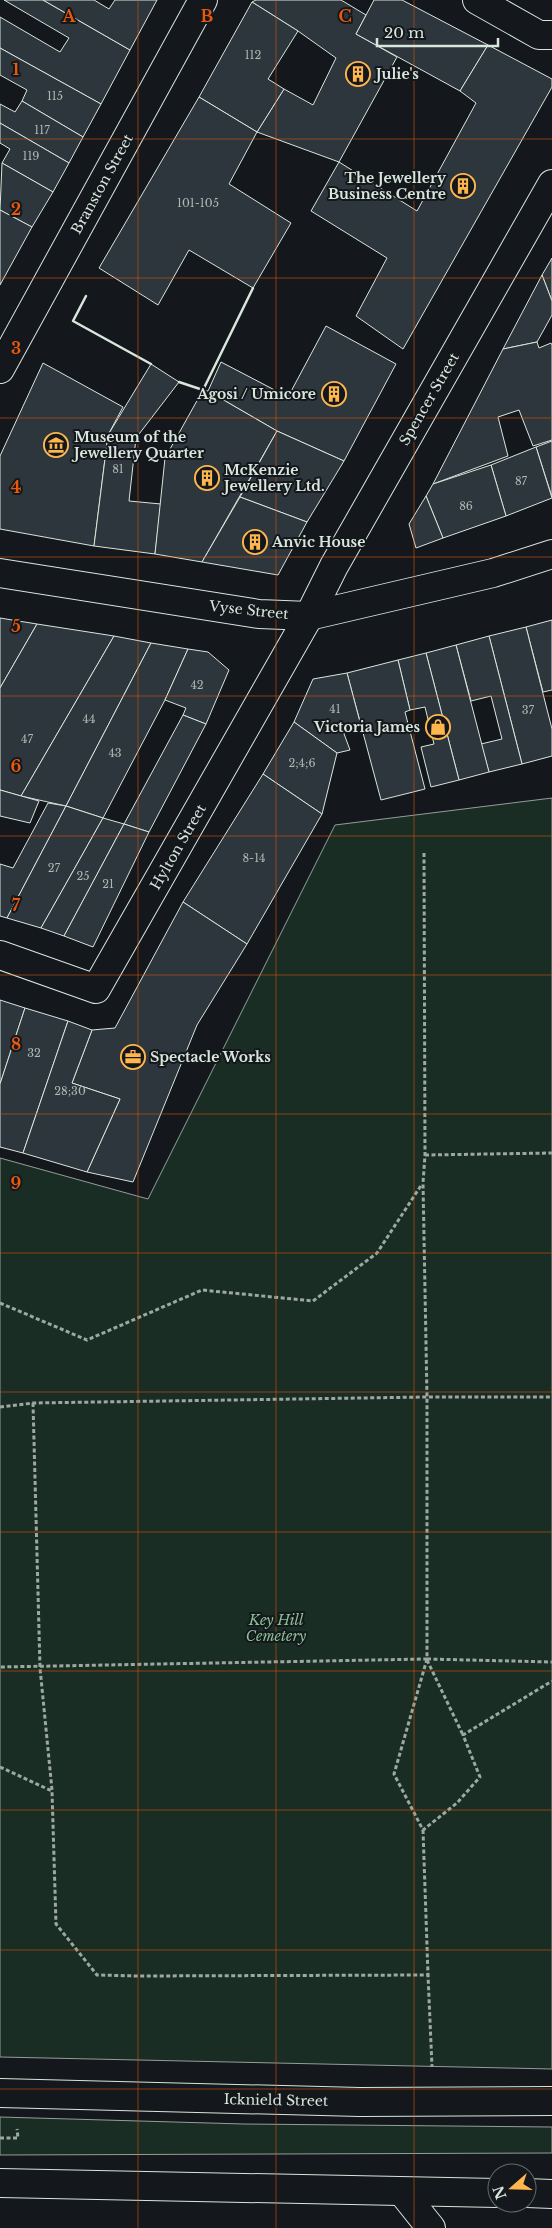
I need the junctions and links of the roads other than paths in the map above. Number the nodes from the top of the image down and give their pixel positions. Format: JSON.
{"nodes":[{"id":1,"x":203,"y":0,"type":"edge"},
{"id":2,"x":478,"y":0,"type":"edge"},
{"id":3,"x":548,"y":40,"type":"edge"},
{"id":4,"x":552,"y":184,"type":"edge"},
{"id":5,"x":0,"y":368,"type":"edge"},
{"id":6,"x":552,"y":554,"type":"edge"},
{"id":7,"x":0,"y":573,"type":"edge"},
{"id":8,"x":309,"y":616,"type":"junction"},
{"id":9,"x":0,"y":955,"type":"edge"},
{"id":10,"x":7,"y":2093,"type":"edge"},
{"id":11,"x":552,"y":2100,"type":"edge"},
{"id":12,"x":0,"y":2183,"type":"edge"},
{"id":13,"x":403,"y":2193,"type":"junction"},
{"id":14,"x":487,"y":2193,"type":"edge"},
{"id":15,"x":537,"y":2194,"type":"edge"},
{"id":16,"x":552,"y":2194,"type":"edge"},
{"id":17,"x":431,"y":2228,"type":"edge"}],
"edges":[{"from":1,"to":5,"type":"main road","name":"Branston Street"},
{"from":2,"to":3,"type":"main road"},
{"from":4,"to":8,"type":"main road","name":"Spencer Street"},
{"from":6,"to":8,"type":"main road","name":"Vyse Street"},
{"from":7,"to":8,"type":"main road","name":"Vyse Street"},
{"from":8,"to":9,"type":"main road","name":"Hylton Street"},
{"from":10,"to":11,"type":"main road","name":"Icknield Street"},
{"from":12,"to":13,"type":"main road"},
{"from":13,"to":14,"type":"main road"},
{"from":13,"to":17,"type":"main road"},
{"from":15,"to":16,"type":"main road"}]}
